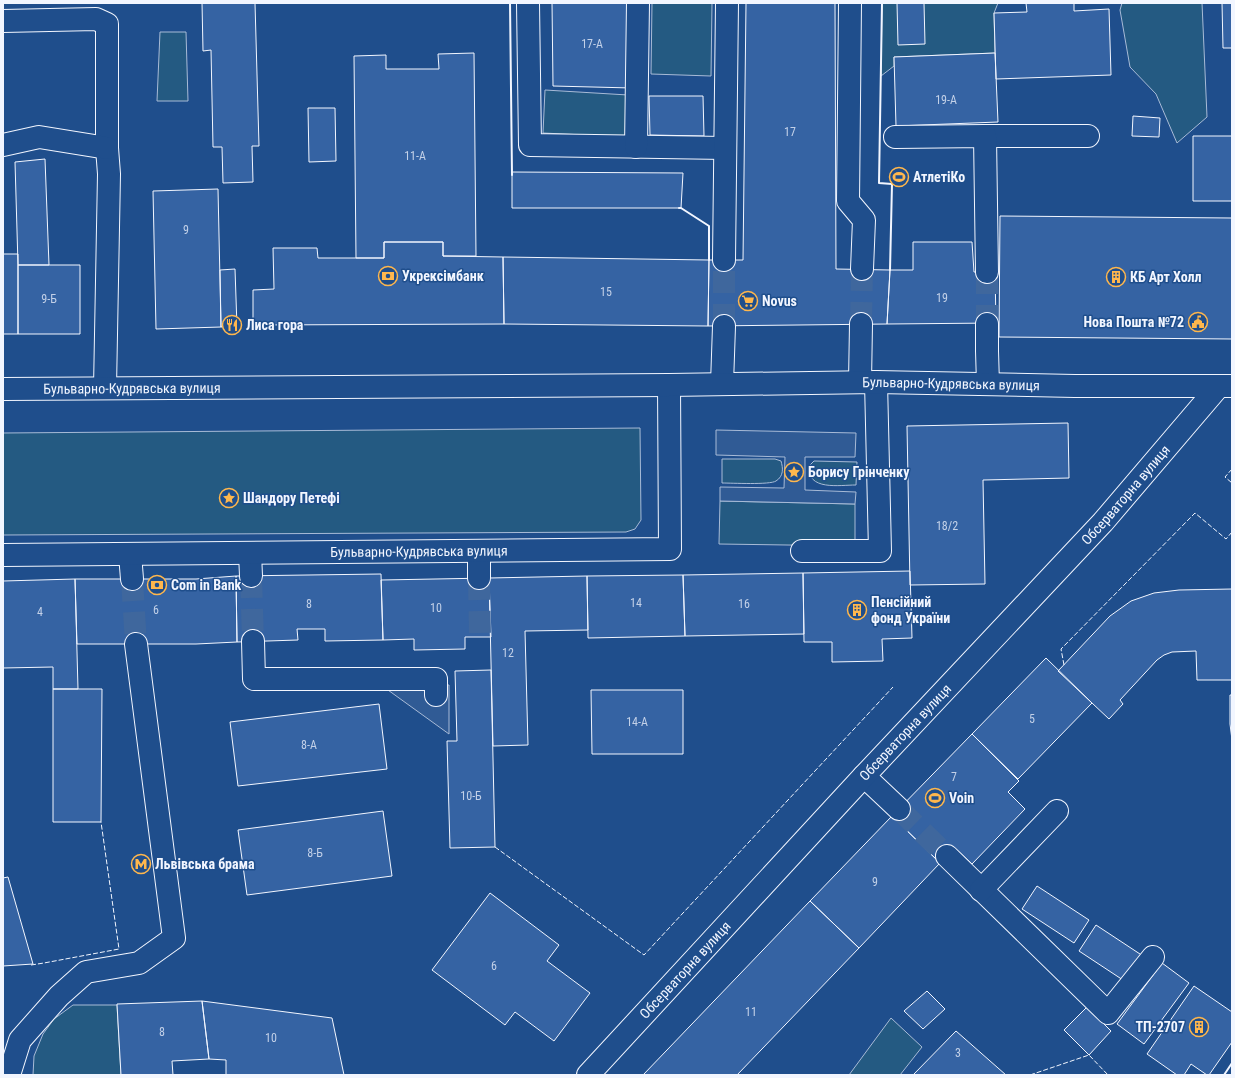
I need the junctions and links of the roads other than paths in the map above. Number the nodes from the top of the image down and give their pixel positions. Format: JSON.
{"nodes":[{"id":1,"x":528,"y":3,"type":"edge"},
{"id":2,"x":638,"y":3,"type":"edge"},
{"id":3,"x":727,"y":3,"type":"edge"},
{"id":4,"x":850,"y":3,"type":"edge"},
{"id":5,"x":3,"y":22,"type":"edge"},
{"id":6,"x":985,"y":136,"type":"junction"},
{"id":7,"x":1088,"y":136,"type":"dead end"},
{"id":8,"x":895,"y":137,"type":"dead end"},
{"id":9,"x":3,"y":145,"type":"edge"},
{"id":10,"x":636,"y":147,"type":"junction"},
{"id":11,"x":107,"y":148,"type":"junction"},
{"id":12,"x":725,"y":148,"type":"junction"},
{"id":13,"x":724,"y":260,"type":"tunnel mouth"},
{"id":14,"x":862,"y":269,"type":"tunnel mouth"},
{"id":15,"x":987,"y":272,"type":"tunnel mouth"},
{"id":16,"x":861,"y":324,"type":"tunnel mouth"},
{"id":17,"x":987,"y":324,"type":"tunnel mouth"},
{"id":18,"x":724,"y":326,"type":"tunnel mouth"},
{"id":19,"x":868,"y":382,"type":"junction"},
{"id":20,"x":722,"y":384,"type":"junction"},
{"id":21,"x":988,"y":384,"type":"junction"},
{"id":22,"x":669,"y":385,"type":"junction"},
{"id":23,"x":1225,"y":386,"type":"edge"},
{"id":24,"x":3,"y":388,"type":"edge"},
{"id":25,"x":105,"y":388,"type":"junction"},
{"id":26,"x":479,"y":551,"type":"junction"},
{"id":27,"x":802,"y":551,"type":"dead end"},
{"id":28,"x":250,"y":553,"type":"junction"},
{"id":29,"x":130,"y":554,"type":"junction"},
{"id":30,"x":3,"y":555,"type":"edge"},
{"id":31,"x":251,"y":576,"type":"tunnel mouth"},
{"id":32,"x":479,"y":578,"type":"tunnel mouth"},
{"id":33,"x":132,"y":579,"type":"tunnel mouth"},
{"id":34,"x":253,"y":641,"type":"tunnel mouth"},
{"id":35,"x":136,"y":644,"type":"tunnel mouth"},
{"id":36,"x":436,"y":695,"type":"dead end"},
{"id":37,"x":864,"y":776,"type":"junction"},
{"id":38,"x":899,"y":809,"type":"tunnel mouth"},
{"id":39,"x":1057,"y":811,"type":"dead end"},
{"id":40,"x":947,"y":856,"type":"tunnel mouth"},
{"id":41,"x":981,"y":890,"type":"junction"},
{"id":42,"x":1153,"y":957,"type":"dead end"},
{"id":43,"x":9,"y":1075,"type":"edge"},
{"id":44,"x":588,"y":1075,"type":"edge"}],
"edges":[{"from":1,"to":10,"type":"main road"},
{"from":2,"to":10,"type":"main road"},
{"from":3,"to":12,"type":"main road"},
{"from":4,"to":14,"type":"main road"},
{"from":5,"to":11,"type":"main road"},
{"from":6,"to":7,"type":"main road"},
{"from":6,"to":8,"type":"main road"},
{"from":6,"to":15,"type":"main road"},
{"from":9,"to":11,"type":"main road"},
{"from":10,"to":12,"type":"main road"},
{"from":11,"to":25,"type":"main road"},
{"from":12,"to":13,"type":"main road"},
{"from":16,"to":19,"type":"main road"},
{"from":17,"to":21,"type":"main road"},
{"from":18,"to":20,"type":"main road"},
{"from":19,"to":20,"type":"main road","name":"Бульварно-Кудрявська вулиця"},
{"from":19,"to":21,"type":"main road","name":"Бульварно-Кудрявська вулиця"},
{"from":19,"to":27,"type":"main road"},
{"from":20,"to":22,"type":"main road","name":"Бульварно-Кудрявська вулиця"},
{"from":21,"to":23,"type":"main road","name":"Бульварно-Кудрявська вулиця"},
{"from":22,"to":25,"type":"main road","name":"Бульварно-Кудрявська вулиця"},
{"from":22,"to":26,"type":"main road","name":"Бульварно-Кудрявська вулиця"},
{"from":23,"to":37,"type":"main road","name":"Обсерваторна вулиця"},
{"from":24,"to":25,"type":"main road","name":"Бульварно-Кудрявська вулиця"},
{"from":26,"to":28,"type":"main road","name":"Бульварно-Кудрявська вулиця"},
{"from":26,"to":32,"type":"main road"},
{"from":28,"to":29,"type":"main road","name":"Бульварно-Кудрявська вулиця"},
{"from":28,"to":31,"type":"main road"},
{"from":29,"to":30,"type":"main road","name":"Бульварно-Кудрявська вулиця"},
{"from":29,"to":33,"type":"main road"},
{"from":34,"to":36,"type":"main road"},
{"from":35,"to":43,"type":"main road"},
{"from":37,"to":38,"type":"main road"},
{"from":37,"to":44,"type":"main road","name":"Обсерваторна вулиця"},
{"from":39,"to":41,"type":"main road"},
{"from":40,"to":41,"type":"main road"},
{"from":41,"to":42,"type":"main road"}]}
